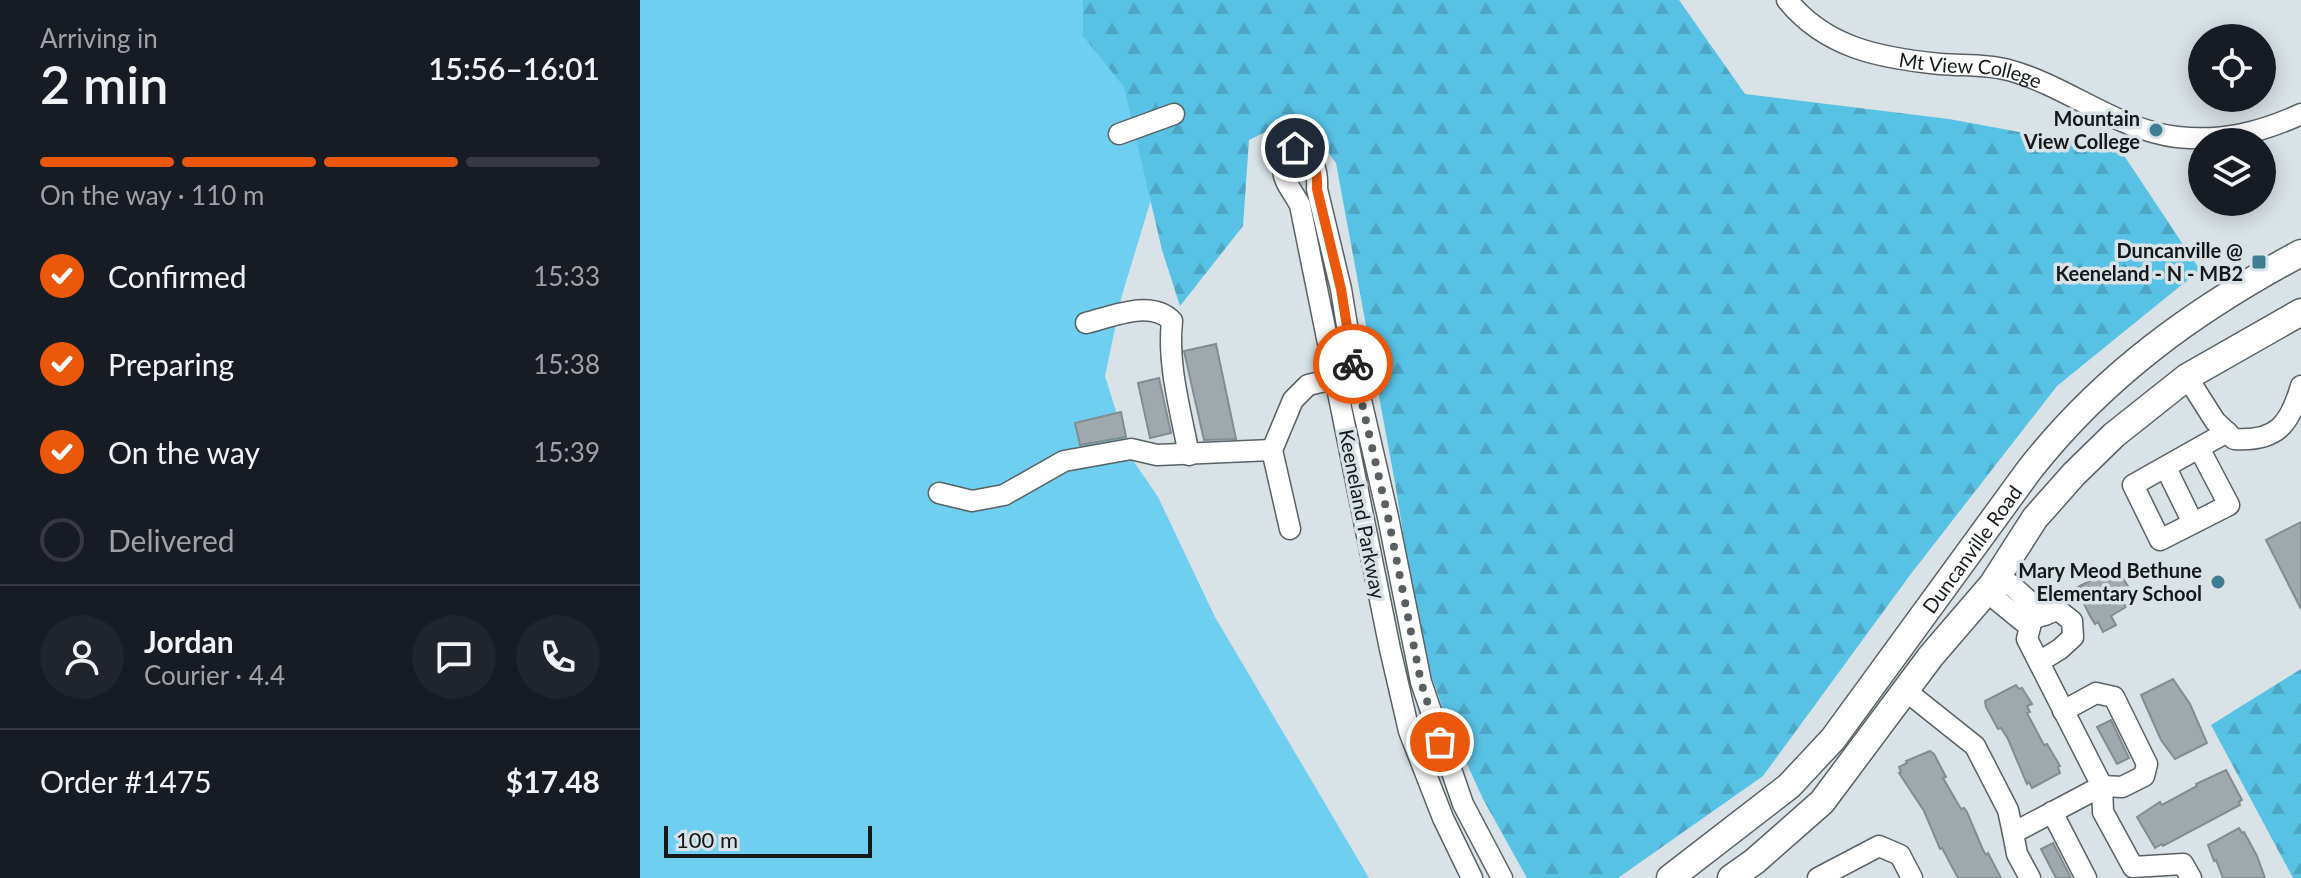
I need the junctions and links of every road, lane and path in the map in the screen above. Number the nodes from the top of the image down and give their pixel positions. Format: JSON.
{"nodes":[{"id":1,"x":1787,"y":0,"type":"edge"},
{"id":2,"x":1174,"y":114,"type":"dead end"},
{"id":3,"x":2301,"y":114,"type":"edge"},
{"id":4,"x":1119,"y":134,"type":"dead end"},
{"id":5,"x":2301,"y":253,"type":"edge"},
{"id":6,"x":2301,"y":312,"type":"edge"},
{"id":7,"x":1086,"y":323,"type":"dead end"},
{"id":8,"x":2161,"y":340,"type":"junction"},
{"id":9,"x":1345,"y":377,"type":"junction"},
{"id":10,"x":2187,"y":377,"type":"junction"},
{"id":11,"x":2301,"y":386,"type":"edge"},
{"id":12,"x":2230,"y":435,"type":"junction"},
{"id":13,"x":1272,"y":450,"type":"junction"},
{"id":14,"x":2201,"y":452,"type":"junction"},
{"id":15,"x":1189,"y":455,"type":"junction"},
{"id":16,"x":2166,"y":468,"type":"junction"},
{"id":17,"x":939,"y":493,"type":"dead end"},
{"id":18,"x":2193,"y":523,"type":"junction"},
{"id":19,"x":1290,"y":529,"type":"dead end"},
{"id":20,"x":1963,"y":563,"type":"junction"},
{"id":21,"x":1992,"y":585,"type":"junction"},
{"id":22,"x":2038,"y":621,"type":"junction"},
{"id":23,"x":2039,"y":662,"type":"junction"},
{"id":24,"x":1906,"y":691,"type":"junction"},
{"id":25,"x":2063,"y":711,"type":"junction"},
{"id":26,"x":2102,"y":786,"type":"junction"},
{"id":27,"x":1774,"y":798,"type":"junction"},
{"id":28,"x":2052,"y":812,"type":"junction"},
{"id":29,"x":1799,"y":823,"type":"junction"},
{"id":30,"x":2013,"y":833,"type":"junction"},
{"id":31,"x":2136,"y":872,"type":"edge"},
{"id":32,"x":1472,"y":878,"type":"edge"},
{"id":33,"x":1502,"y":878,"type":"edge"},
{"id":34,"x":1670,"y":878,"type":"edge"},
{"id":35,"x":1731,"y":878,"type":"edge"},
{"id":36,"x":1818,"y":878,"type":"edge"},
{"id":37,"x":1912,"y":878,"type":"edge"},
{"id":38,"x":2030,"y":878,"type":"edge"},
{"id":39,"x":2086,"y":878,"type":"edge"},
{"id":40,"x":2191,"y":878,"type":"edge"}],
"edges":[{"from":1,"to":3,"type":"street","name":"Mt View College"},
{"from":2,"to":4,"type":"street"},
{"from":5,"to":8,"type":"main road","name":"Duncanville Road"},
{"from":6,"to":10,"type":"main road","name":"Duncanville Road"},
{"from":7,"to":15,"type":"street"},
{"from":8,"to":10,"type":"main road"},
{"from":8,"to":20,"type":"main road","name":"Duncanville Road"},
{"from":9,"to":9,"type":"street","name":"Keeneland Parkway"},
{"from":9,"to":13,"type":"street"},
{"from":9,"to":32,"type":"street","name":"Keeneland Parkway"},
{"from":9,"to":33,"type":"street","name":"Keeneland Parkway"},
{"from":10,"to":12,"type":"street"},
{"from":10,"to":21,"type":"main road","name":"Duncanville Road"},
{"from":11,"to":12,"type":"street"},
{"from":12,"to":14,"type":"street"},
{"from":13,"to":15,"type":"street"},
{"from":13,"to":19,"type":"street"},
{"from":14,"to":16,"type":"street"},
{"from":14,"to":18,"type":"street"},
{"from":15,"to":17,"type":"street"},
{"from":16,"to":18,"type":"street"},
{"from":16,"to":18,"type":"street"},
{"from":20,"to":21,"type":"main road"},
{"from":20,"to":27,"type":"main road","name":"Duncanville Road"},
{"from":21,"to":22,"type":"street"},
{"from":21,"to":24,"type":"main road","name":"Duncanville Road"},
{"from":22,"to":23,"type":"street"},
{"from":22,"to":23,"type":"street"},
{"from":23,"to":25,"type":"street"},
{"from":24,"to":29,"type":"main road","name":"Duncanville Road"},
{"from":24,"to":30,"type":"street"},
{"from":25,"to":26,"type":"street"},
{"from":25,"to":26,"type":"street"},
{"from":26,"to":28,"type":"street"},
{"from":26,"to":31,"type":"street"},
{"from":27,"to":29,"type":"main road"},
{"from":27,"to":34,"type":"main road","name":"Duncanville Road"},
{"from":28,"to":30,"type":"street"},
{"from":28,"to":39,"type":"street"},
{"from":29,"to":35,"type":"main road","name":"Duncanville Road"},
{"from":30,"to":38,"type":"street"},
{"from":31,"to":40,"type":"street"},
{"from":36,"to":37,"type":"street"}]}
